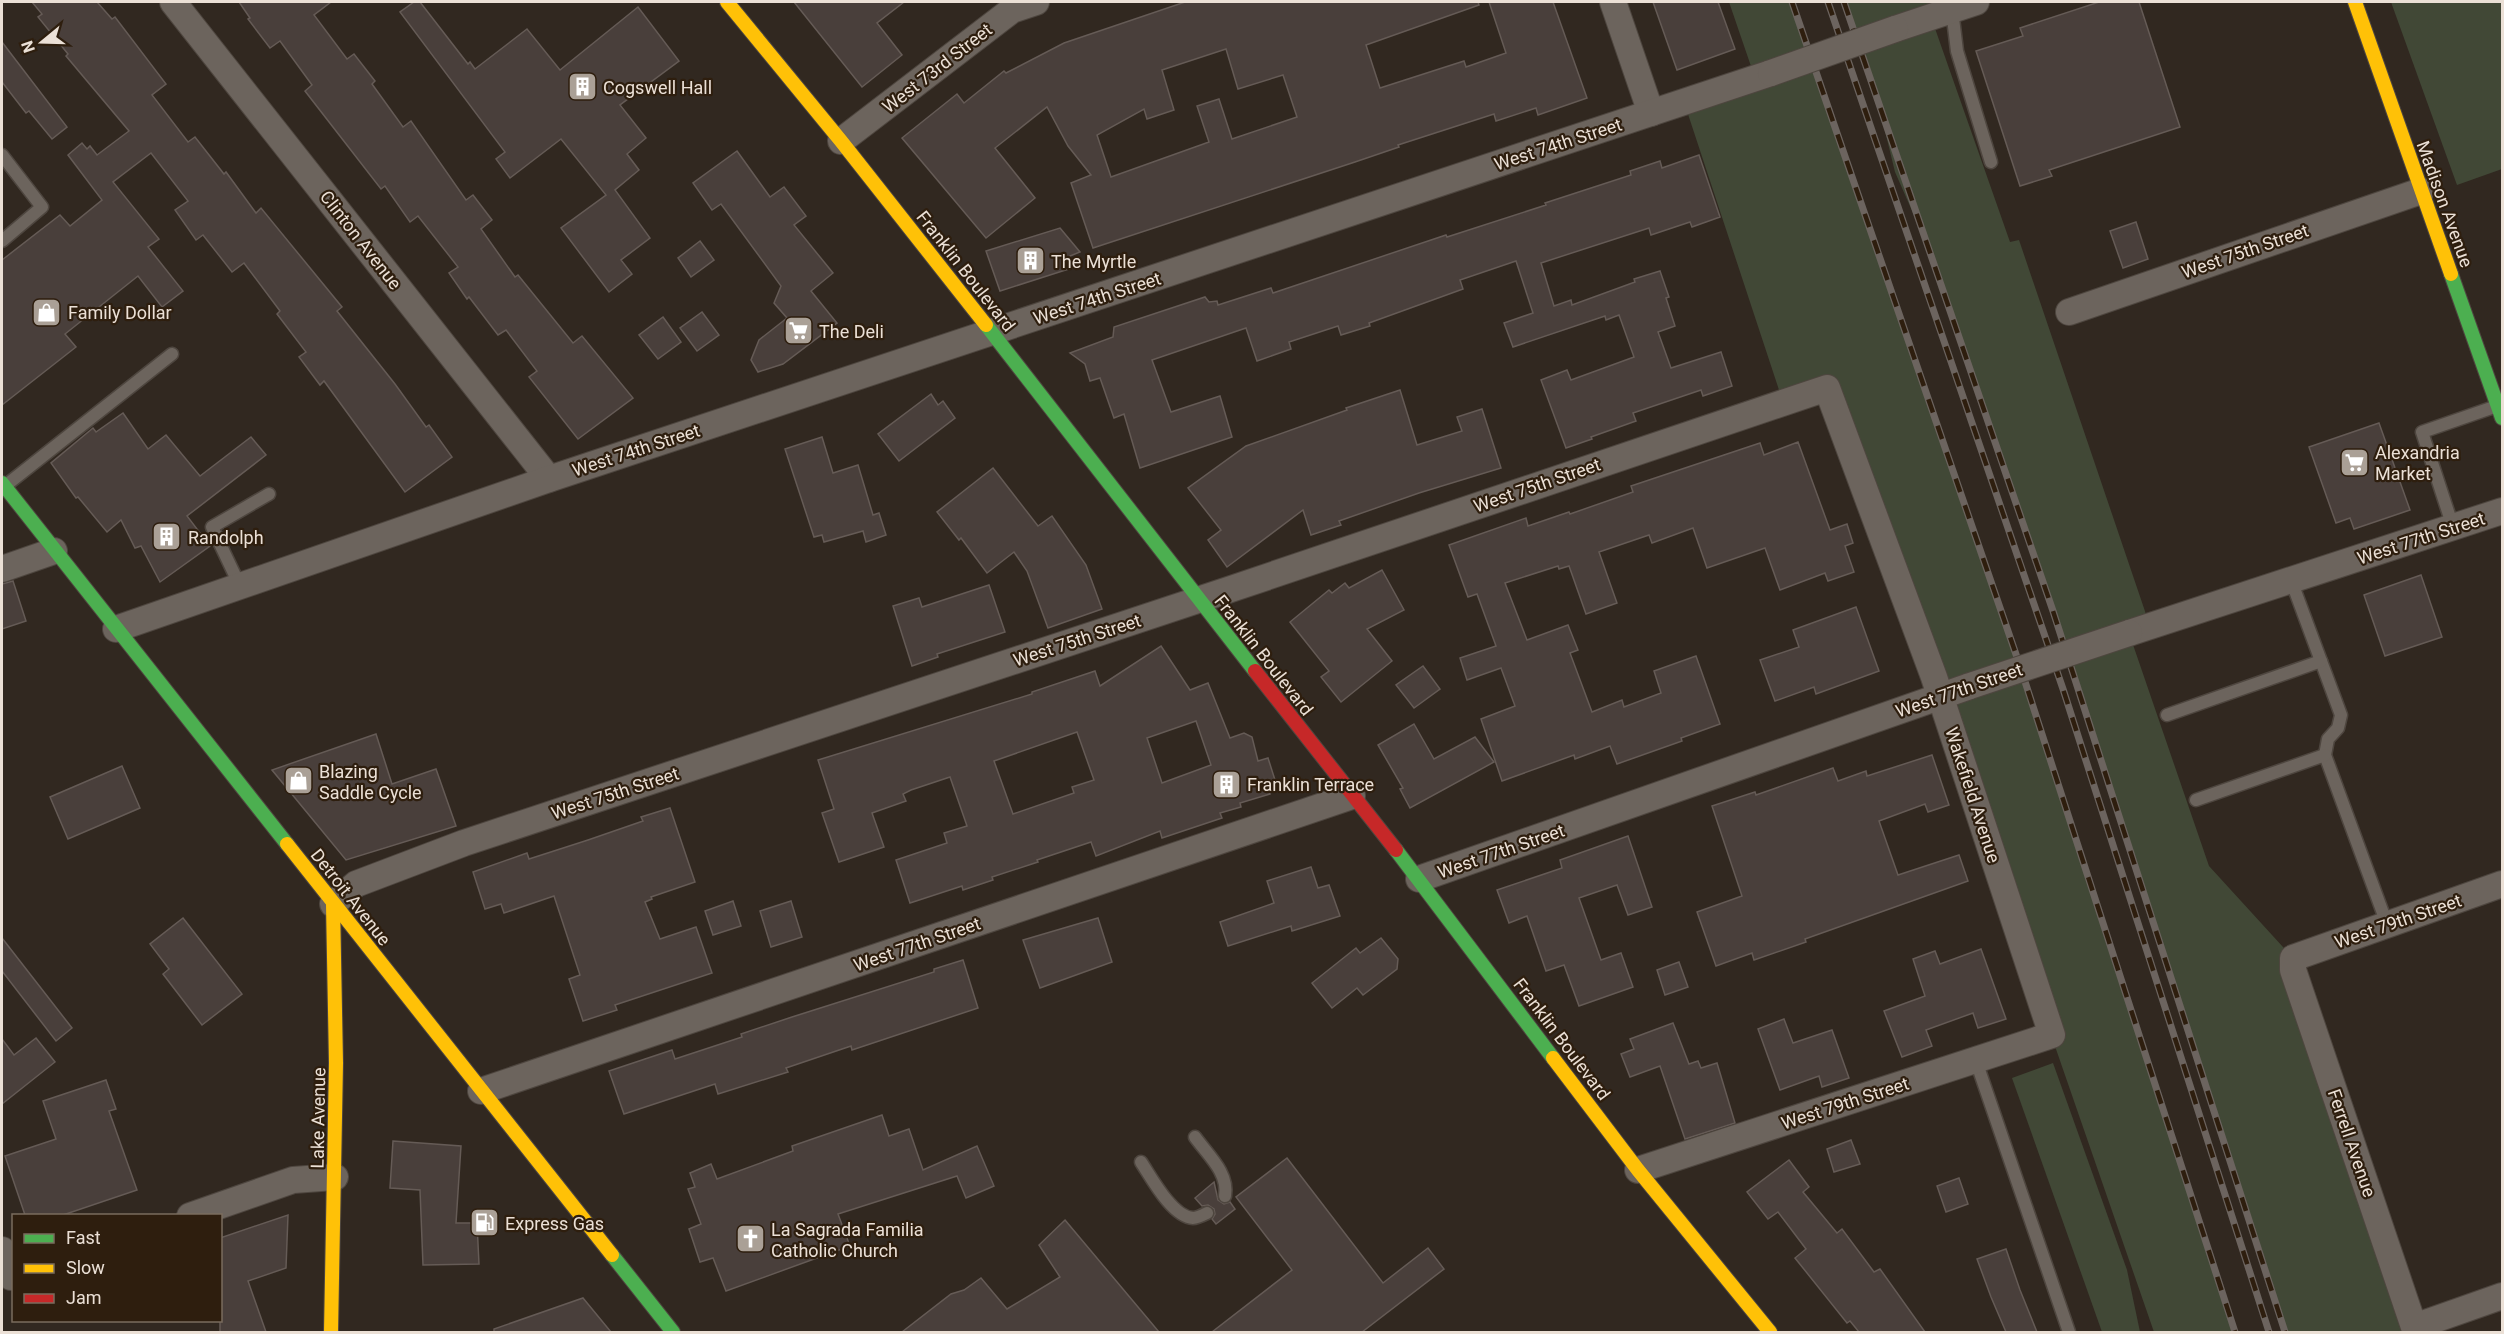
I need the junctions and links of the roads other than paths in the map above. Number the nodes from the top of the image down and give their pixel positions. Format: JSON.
{"nodes":[{"id":1,"x":173,"y":2,"type":"edge"},
{"id":2,"x":727,"y":2,"type":"edge"},
{"id":3,"x":1036,"y":2,"type":"edge"},
{"id":4,"x":1613,"y":2,"type":"edge"},
{"id":5,"x":1976,"y":2,"type":"edge"},
{"id":6,"x":2355,"y":2,"type":"edge"},
{"id":7,"x":1950,"y":5,"type":"edge"},
{"id":8,"x":1651,"y":113,"type":"junction"},
{"id":9,"x":841,"y":141,"type":"junction"},
{"id":10,"x":2,"y":155,"type":"edge"},
{"id":11,"x":1991,"y":162,"type":"dead end"},
{"id":12,"x":2421,"y":190,"type":"junction"},
{"id":13,"x":2,"y":242,"type":"edge"},
{"id":14,"x":2068,"y":312,"type":"dead end"},
{"id":15,"x":993,"y":333,"type":"junction"},
{"id":16,"x":172,"y":354,"type":"dead end"},
{"id":17,"x":1827,"y":387,"type":"joint"},
{"id":18,"x":2500,"y":412,"type":"edge"},
{"id":19,"x":549,"y":479,"type":"junction"},
{"id":20,"x":3,"y":485,"type":"edge"},
{"id":21,"x":269,"y":494,"type":"dead end"},
{"id":22,"x":2502,"y":511,"type":"edge"},
{"id":23,"x":2453,"y":527,"type":"junction"},
{"id":24,"x":54,"y":551,"type":"junction"},
{"id":25,"x":2,"y":569,"type":"edge"},
{"id":26,"x":2291,"y":580,"type":"junction"},
{"id":27,"x":240,"y":586,"type":"junction"},
{"id":28,"x":1199,"y":600,"type":"junction"},
{"id":29,"x":116,"y":629,"type":"junction"},
{"id":30,"x":2321,"y":661,"type":"junction"},
{"id":31,"x":1941,"y":697,"type":"junction"},
{"id":32,"x":2167,"y":715,"type":"dead end"},
{"id":33,"x":2325,"y":755,"type":"junction"},
{"id":34,"x":1352,"y":796,"type":"junction"},
{"id":35,"x":2196,"y":800,"type":"dead end"},
{"id":36,"x":1419,"y":879,"type":"junction"},
{"id":37,"x":2502,"y":884,"type":"edge"},
{"id":38,"x":333,"y":904,"type":"junction"},
{"id":39,"x":2387,"y":924,"type":"junction"},
{"id":40,"x":2294,"y":958,"type":"joint"},
{"id":41,"x":2052,"y":1035,"type":"joint"},
{"id":42,"x":1976,"y":1060,"type":"junction"},
{"id":43,"x":481,"y":1091,"type":"junction"},
{"id":44,"x":1195,"y":1137,"type":"dead end"},
{"id":45,"x":1140,"y":1162,"type":"dead end"},
{"id":46,"x":1638,"y":1170,"type":"junction"},
{"id":47,"x":335,"y":1177,"type":"junction"},
{"id":48,"x":1225,"y":1196,"type":"dead end"},
{"id":49,"x":193,"y":1214,"type":"edge"},
{"id":50,"x":1207,"y":1214,"type":"dead end"},
{"id":51,"x":2,"y":1250,"type":"edge"},
{"id":52,"x":9,"y":1278,"type":"edge"},
{"id":53,"x":2502,"y":1296,"type":"edge"},
{"id":54,"x":331,"y":1332,"type":"edge"},
{"id":55,"x":673,"y":1332,"type":"edge"},
{"id":56,"x":1770,"y":1332,"type":"edge"},
{"id":57,"x":2069,"y":1332,"type":"edge"}],
"edges":[{"from":1,"to":19,"type":"street","name":"Clinton Avenue"},
{"from":2,"to":9,"type":"street","name":"Franklin Boulevard"},
{"from":3,"to":9,"type":"street","name":"West 73rd Street"},
{"from":4,"to":8,"type":"street"},
{"from":5,"to":7,"type":"street","name":"West 74th Street"},
{"from":6,"to":12,"type":"street","name":"Madison Avenue"},
{"from":7,"to":8,"type":"street","name":"West 74th Street","bridge":true},
{"from":7,"to":11,"type":"lane"},
{"from":8,"to":15,"type":"street","name":"West 74th Street"},
{"from":9,"to":15,"type":"street","name":"Franklin Boulevard"},
{"from":10,"to":13,"type":"lane"},
{"from":12,"to":14,"type":"street","name":"West 75th Street"},
{"from":12,"to":18,"type":"street","name":"Madison Avenue"},
{"from":15,"to":19,"type":"street","name":"West 74th Street"},
{"from":15,"to":28,"type":"street","name":"Franklin Boulevard"},
{"from":16,"to":20,"type":"lane"},
{"from":17,"to":28,"type":"street","name":"West 75th Street"},
{"from":17,"to":31,"type":"street","name":"Wakefield Avenue"},
{"from":18,"to":23,"type":"lane"},
{"from":19,"to":27,"type":"street","name":"West 74th Street"},
{"from":20,"to":24,"type":"street","name":"Detroit Avenue"},
{"from":21,"to":27,"type":"lane"},
{"from":22,"to":23,"type":"street","name":"West 77th Street"},
{"from":23,"to":26,"type":"street","name":"West 77th Street"},
{"from":24,"to":25,"type":"street"},
{"from":24,"to":29,"type":"street","name":"Detroit Avenue"},
{"from":26,"to":30,"type":"lane"},
{"from":26,"to":31,"type":"street","name":"West 77th Street","bridge":true},
{"from":27,"to":29,"type":"street","name":"West 74th Street"},
{"from":28,"to":34,"type":"street","name":"Franklin Boulevard"},
{"from":28,"to":38,"type":"street","name":"West 75th Street"},
{"from":29,"to":38,"type":"street","name":"Detroit Avenue"},
{"from":30,"to":32,"type":"lane"},
{"from":30,"to":33,"type":"lane"},
{"from":31,"to":36,"type":"street","name":"West 77th Street"},
{"from":31,"to":41,"type":"street","name":"Wakefield Avenue"},
{"from":33,"to":35,"type":"lane"},
{"from":33,"to":39,"type":"lane"},
{"from":34,"to":36,"type":"street","name":"Franklin Boulevard"},
{"from":34,"to":43,"type":"street","name":"West 77th Street"},
{"from":36,"to":46,"type":"street","name":"Franklin Boulevard"},
{"from":37,"to":39,"type":"street","name":"West 79th Street"},
{"from":38,"to":43,"type":"street","name":"Detroit Avenue"},
{"from":38,"to":47,"type":"street","name":"Lake Avenue"},
{"from":39,"to":40,"type":"street","name":"West 79th Street"},
{"from":40,"to":53,"type":"street","name":"Ferrell Avenue"},
{"from":41,"to":42,"type":"street","name":"West 79th Street"},
{"from":42,"to":46,"type":"street","name":"West 79th Street"},
{"from":42,"to":57,"type":"lane"},
{"from":43,"to":55,"type":"street","name":"Detroit Avenue"},
{"from":44,"to":48,"type":"lane"},
{"from":45,"to":50,"type":"lane"},
{"from":46,"to":56,"type":"street","name":"Franklin Boulevard"},
{"from":47,"to":49,"type":"street"},
{"from":47,"to":54,"type":"street","name":"Lake Avenue"},
{"from":51,"to":52,"type":"street"}]}
